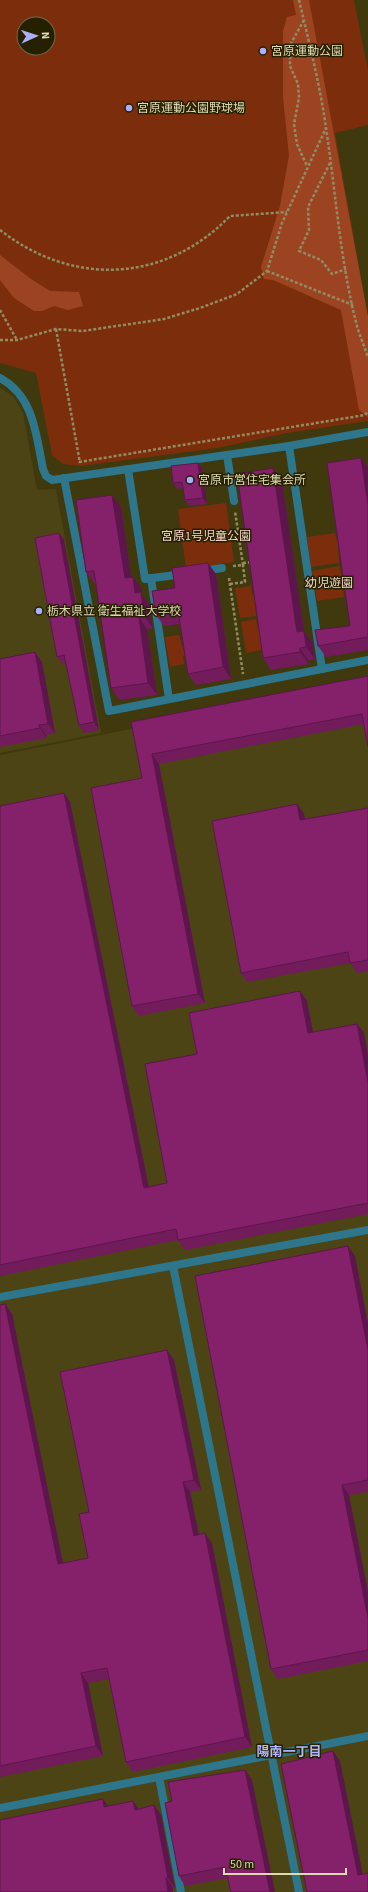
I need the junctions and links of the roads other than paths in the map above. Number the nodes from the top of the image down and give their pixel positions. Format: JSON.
{"nodes":[{"id":1,"x":0,"y":378,"type":"edge"},
{"id":2,"x":368,"y":432,"type":"edge"},
{"id":3,"x":289,"y":446,"type":"junction"},
{"id":4,"x":227,"y":455,"type":"junction"},
{"id":5,"x":128,"y":469,"type":"junction"},
{"id":6,"x":64,"y":478,"type":"junction"},
{"id":7,"x":234,"y":501,"type":"road end"},
{"id":8,"x":225,"y":568,"type":"road end"},
{"id":9,"x":151,"y":578,"type":"junction"},
{"id":10,"x":368,"y":660,"type":"edge"},
{"id":11,"x":322,"y":669,"type":"junction"},
{"id":12,"x":243,"y":674,"type":"road end"},
{"id":13,"x":245,"y":684,"type":"junction"},
{"id":14,"x":168,"y":699,"type":"junction"},
{"id":15,"x":368,"y":1230,"type":"edge"},
{"id":16,"x":173,"y":1266,"type":"junction"},
{"id":17,"x":0,"y":1297,"type":"edge"},
{"id":18,"x":368,"y":1736,"type":"edge"},
{"id":19,"x":271,"y":1755,"type":"junction"},
{"id":20,"x":159,"y":1777,"type":"junction"},
{"id":21,"x":0,"y":1808,"type":"edge"},
{"id":22,"x":182,"y":1892,"type":"edge"},
{"id":23,"x":299,"y":1892,"type":"edge"}],
"edges":[{"from":1,"to":6,"type":"street"},
{"from":2,"to":3,"type":"street"},
{"from":3,"to":4,"type":"street"},
{"from":3,"to":11,"type":"street"},
{"from":4,"to":5,"type":"street"},
{"from":4,"to":7,"type":"street"},
{"from":5,"to":6,"type":"street"},
{"from":5,"to":9,"type":"street"},
{"from":6,"to":14,"type":"street"},
{"from":8,"to":9,"type":"street"},
{"from":9,"to":14,"type":"street"},
{"from":10,"to":11,"type":"street"},
{"from":11,"to":13,"type":"street"},
{"from":12,"to":13,"type":"street"},
{"from":13,"to":14,"type":"street"},
{"from":15,"to":16,"type":"street"},
{"from":16,"to":17,"type":"street"},
{"from":16,"to":19,"type":"street"},
{"from":18,"to":19,"type":"street"},
{"from":19,"to":20,"type":"street"},
{"from":19,"to":23,"type":"street"},
{"from":20,"to":21,"type":"street"},
{"from":20,"to":22,"type":"street"}]}
